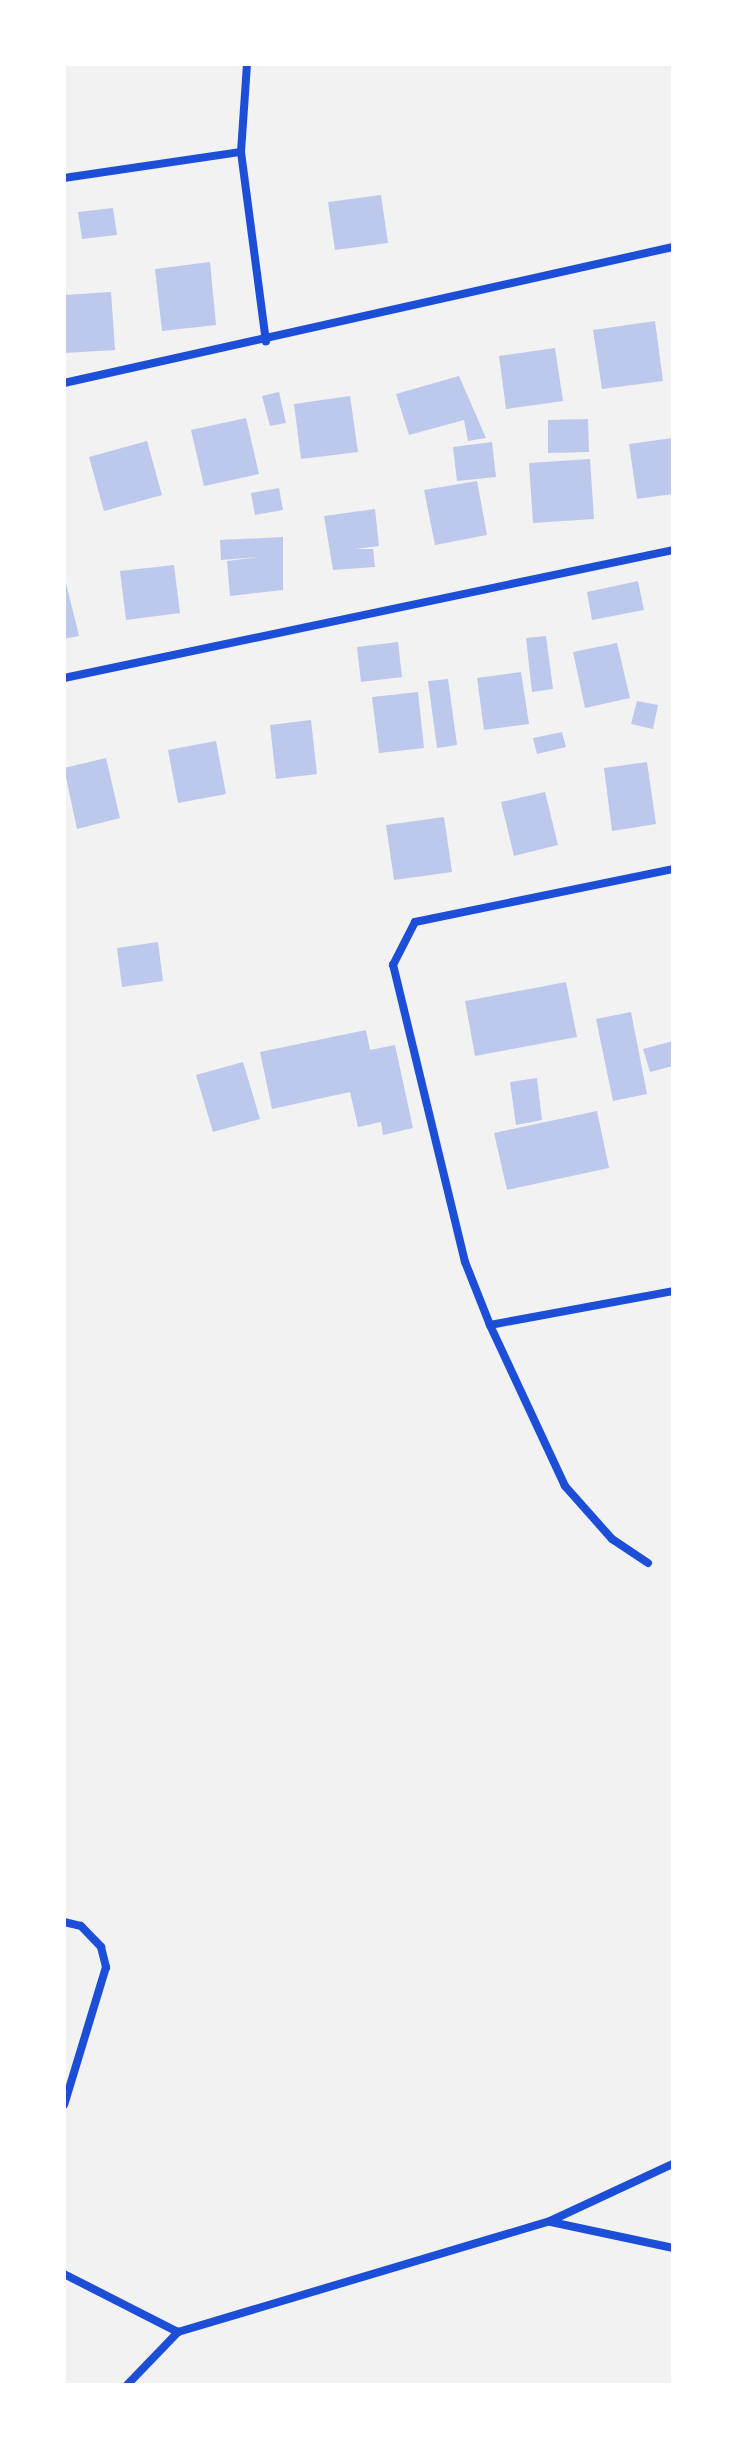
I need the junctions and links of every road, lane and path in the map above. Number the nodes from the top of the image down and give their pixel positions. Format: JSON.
{"nodes":[{"id":1,"x":247,"y":64,"type":"edge"},
{"id":2,"x":241,"y":152,"type":"junction"},
{"id":3,"x":64,"y":178,"type":"edge"},
{"id":4,"x":673,"y":247,"type":"edge"},
{"id":5,"x":266,"y":341,"type":"junction"},
{"id":6,"x":64,"y":383,"type":"edge"},
{"id":7,"x":673,"y":550,"type":"edge"},
{"id":8,"x":64,"y":678,"type":"edge"},
{"id":9,"x":673,"y":869,"type":"edge"},
{"id":10,"x":673,"y":1291,"type":"edge"},
{"id":11,"x":490,"y":1325,"type":"junction"},
{"id":12,"x":648,"y":1563,"type":"dead end"},
{"id":13,"x":64,"y":1922,"type":"edge"},
{"id":14,"x":64,"y":2105,"type":"edge"},
{"id":15,"x":673,"y":2164,"type":"edge"},
{"id":16,"x":550,"y":2221,"type":"junction"},
{"id":17,"x":673,"y":2248,"type":"edge"},
{"id":18,"x":64,"y":2274,"type":"edge"},
{"id":19,"x":178,"y":2332,"type":"junction"},
{"id":20,"x":127,"y":2385,"type":"edge"}],
"edges":[{"from":1,"to":2,"type":"street"},
{"from":2,"to":3,"type":"street"},
{"from":2,"to":5,"type":"street"},
{"from":4,"to":5,"type":"street"},
{"from":5,"to":6,"type":"street"},
{"from":7,"to":8,"type":"street"},
{"from":9,"to":11,"type":"street"},
{"from":10,"to":11,"type":"street"},
{"from":11,"to":12,"type":"street"},
{"from":13,"to":14,"type":"street"},
{"from":15,"to":16,"type":"street"},
{"from":16,"to":17,"type":"street"},
{"from":16,"to":19,"type":"street"},
{"from":18,"to":19,"type":"street"},
{"from":19,"to":20,"type":"street"}]}
